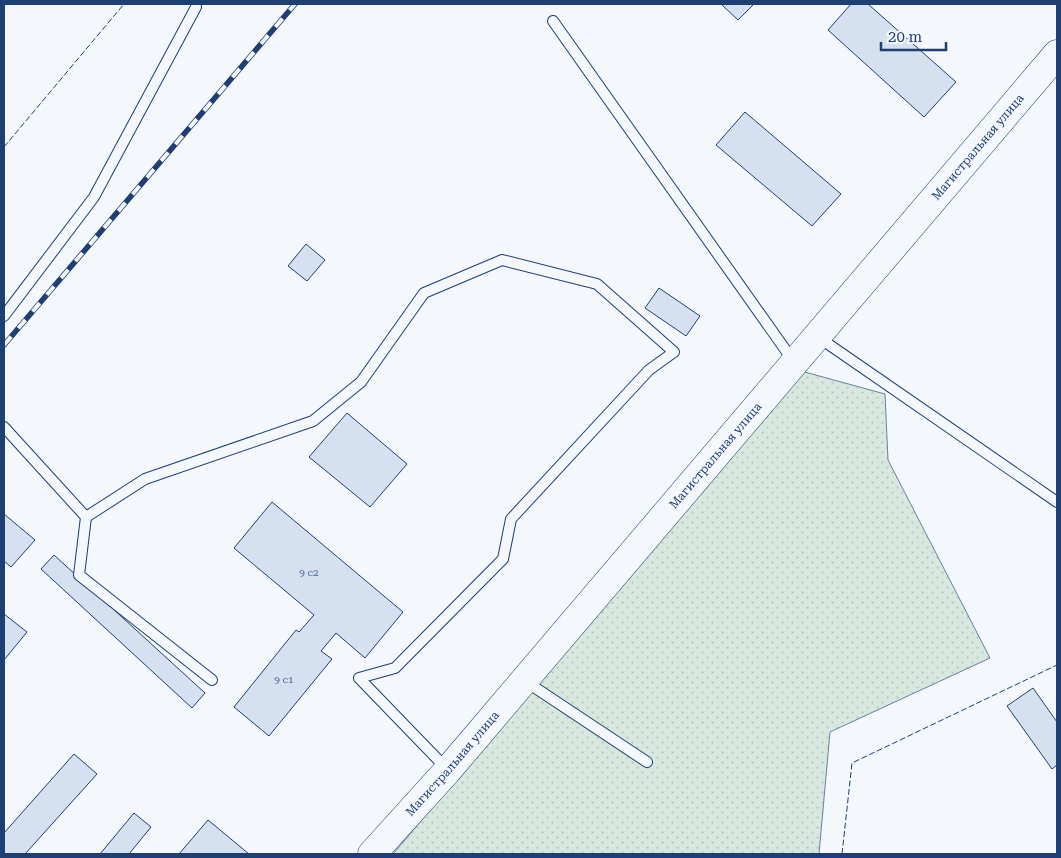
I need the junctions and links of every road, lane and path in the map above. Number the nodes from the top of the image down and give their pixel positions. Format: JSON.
{"nodes":[{"id":1,"x":196,"y":7,"type":"dead end"},
{"id":2,"x":554,"y":21,"type":"dead end"},
{"id":3,"x":1057,"y":54,"type":"edge"},
{"id":4,"x":4,"y":316,"type":"edge"},
{"id":5,"x":817,"y":337,"type":"junction"},
{"id":6,"x":794,"y":363,"type":"junction"},
{"id":7,"x":4,"y":427,"type":"edge"},
{"id":8,"x":1057,"y":502,"type":"edge"},
{"id":9,"x":86,"y":517,"type":"junction"},
{"id":10,"x":212,"y":680,"type":"dead end"},
{"id":11,"x":524,"y":680,"type":"junction"},
{"id":12,"x":647,"y":762,"type":"dead end"},
{"id":13,"x":448,"y":770,"type":"junction"},
{"id":14,"x":372,"y":854,"type":"edge"}],
"edges":[{"from":1,"to":4,"type":"lane"},
{"from":2,"to":6,"type":"lane"},
{"from":3,"to":5,"type":"main road","name":"Магистральная улица"},
{"from":5,"to":6,"type":"main road","name":"Магистральная улица"},
{"from":5,"to":8,"type":"lane"},
{"from":6,"to":11,"type":"main road","name":"Магистральная улица"},
{"from":7,"to":9,"type":"lane"},
{"from":9,"to":10,"type":"lane"},
{"from":9,"to":13,"type":"lane"},
{"from":11,"to":12,"type":"lane"},
{"from":11,"to":13,"type":"main road","name":"Магистральная улица"},
{"from":13,"to":14,"type":"main road","name":"Магистральная улица"}]}
